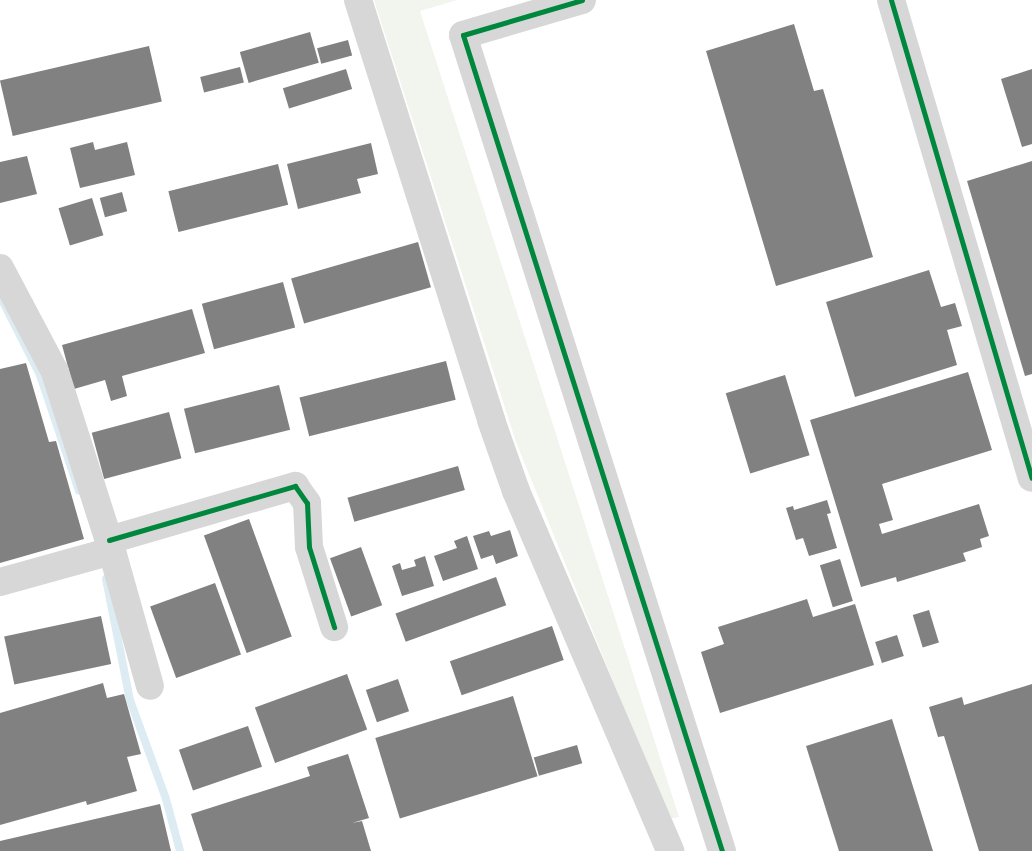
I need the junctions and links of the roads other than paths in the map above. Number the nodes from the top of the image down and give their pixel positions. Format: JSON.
{"nodes":[{"id":1,"x":358,"y":0,"type":"edge"},
{"id":2,"x":582,"y":0,"type":"edge"},
{"id":3,"x":891,"y":0,"type":"edge"},
{"id":4,"x":0,"y":268,"type":"edge"},
{"id":5,"x":1032,"y":478,"type":"edge"},
{"id":6,"x":110,"y":545,"type":"junction"},
{"id":7,"x":0,"y":582,"type":"edge"},
{"id":8,"x":334,"y":627,"type":"dead end"},
{"id":9,"x":150,"y":686,"type":"dead end"},
{"id":10,"x":670,"y":851,"type":"edge"},
{"id":11,"x":722,"y":851,"type":"edge"}],
"edges":[{"from":1,"to":10,"type":"street"},
{"from":2,"to":11,"type":"street"},
{"from":3,"to":5,"type":"street"},
{"from":4,"to":6,"type":"street"},
{"from":6,"to":7,"type":"street"},
{"from":6,"to":8,"type":"street"},
{"from":6,"to":9,"type":"street"}]}
